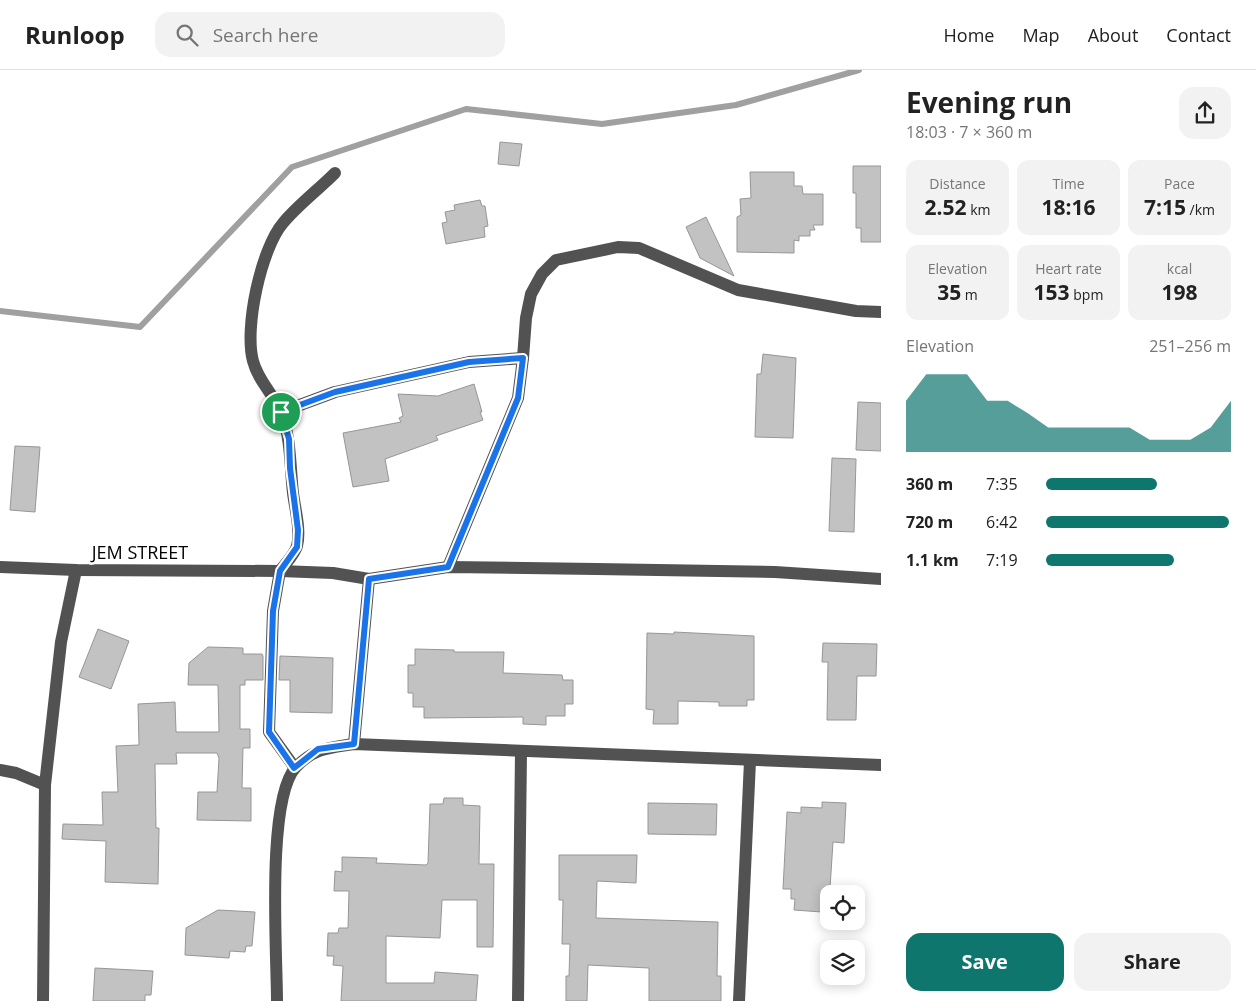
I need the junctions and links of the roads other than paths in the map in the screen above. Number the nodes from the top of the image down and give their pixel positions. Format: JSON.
{"nodes":[{"id":1,"x":335,"y":173,"type":"dead end"},
{"id":2,"x":881,"y":312,"type":"edge"},
{"id":3,"x":523,"y":358,"type":"junction"},
{"id":4,"x":281,"y":412,"type":"junction"},
{"id":5,"x":0,"y":567,"type":"edge"},
{"id":6,"x":448,"y":567,"type":"junction"},
{"id":7,"x":76,"y":570,"type":"junction"},
{"id":8,"x":280,"y":571,"type":"junction"},
{"id":9,"x":369,"y":579,"type":"junction"},
{"id":10,"x":881,"y":579,"type":"edge"},
{"id":11,"x":354,"y":744,"type":"junction"},
{"id":12,"x":521,"y":752,"type":"junction"},
{"id":13,"x":750,"y":761,"type":"junction"},
{"id":14,"x":881,"y":764,"type":"edge"},
{"id":15,"x":294,"y":768,"type":"junction"},
{"id":16,"x":0,"y":770,"type":"edge"},
{"id":17,"x":45,"y":785,"type":"junction"},
{"id":18,"x":43,"y":1001,"type":"edge"},
{"id":19,"x":277,"y":1001,"type":"edge"},
{"id":20,"x":518,"y":1001,"type":"edge"},
{"id":21,"x":739,"y":1001,"type":"edge"}],
"edges":[{"from":1,"to":4,"type":"street"},
{"from":2,"to":3,"type":"street"},
{"from":3,"to":4,"type":"street"},
{"from":3,"to":6,"type":"street"},
{"from":4,"to":8,"type":"street"},
{"from":5,"to":7,"type":"street","name":"JEM STREET"},
{"from":6,"to":9,"type":"street","name":"JEM STREET"},
{"from":6,"to":10,"type":"street","name":"JEM STREET"},
{"from":7,"to":8,"type":"street","name":"JEM STREET"},
{"from":7,"to":17,"type":"street"},
{"from":8,"to":9,"type":"street","name":"JEM STREET"},
{"from":8,"to":15,"type":"street"},
{"from":9,"to":11,"type":"street"},
{"from":11,"to":12,"type":"street"},
{"from":11,"to":15,"type":"street"},
{"from":12,"to":13,"type":"street"},
{"from":12,"to":20,"type":"street"},
{"from":13,"to":14,"type":"street"},
{"from":13,"to":21,"type":"street"},
{"from":15,"to":19,"type":"street"},
{"from":16,"to":17,"type":"street"},
{"from":17,"to":18,"type":"street"}]}
